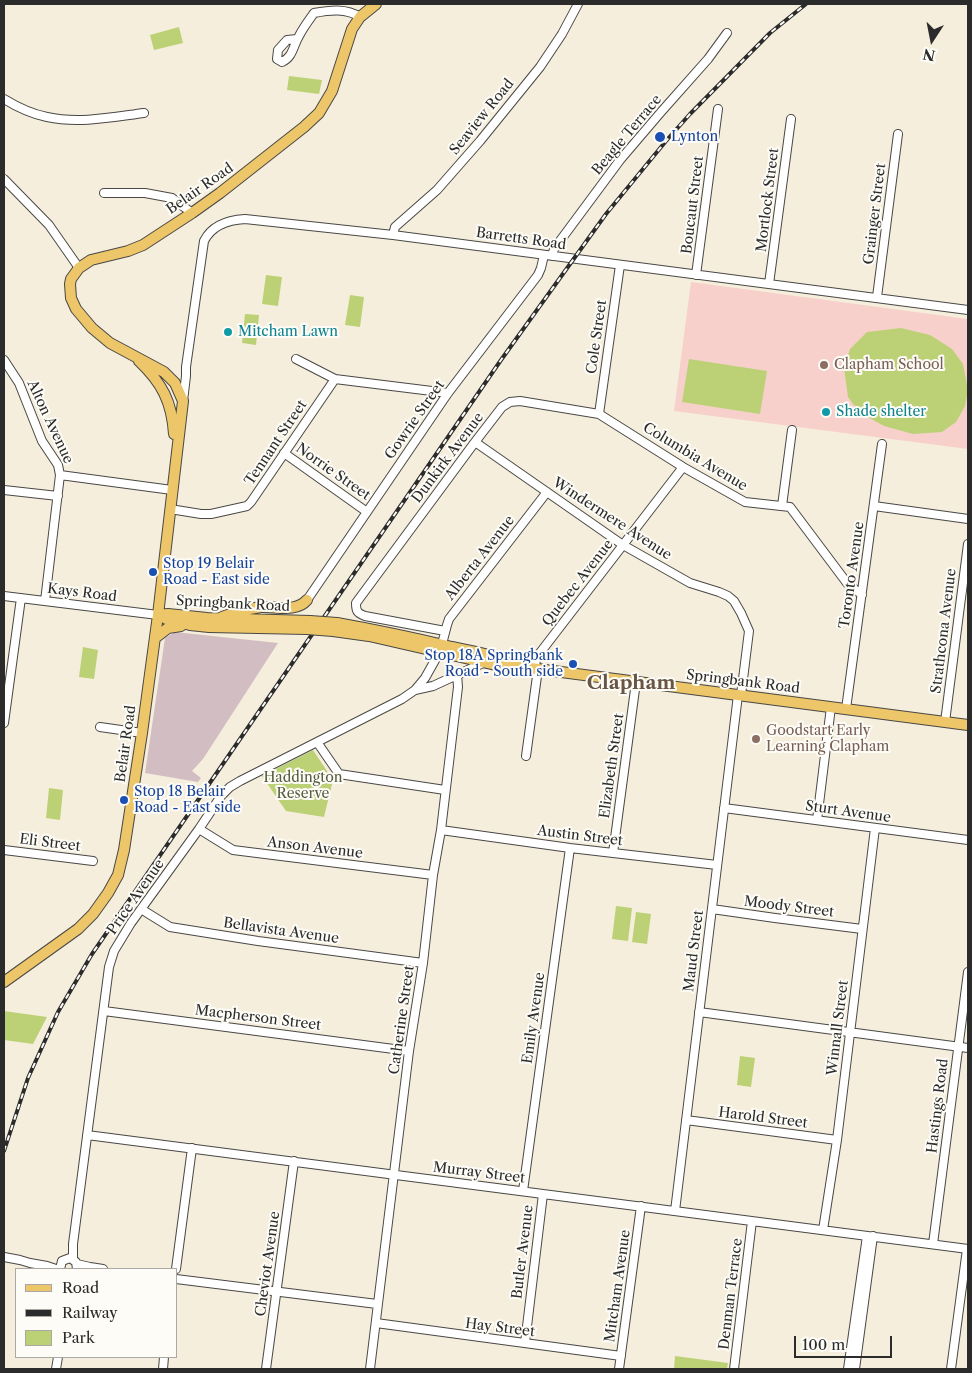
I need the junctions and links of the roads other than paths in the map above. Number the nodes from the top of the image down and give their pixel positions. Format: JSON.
{"nodes":[{"id":1,"x":376,"y":4,"type":"edge"},
{"id":2,"x":578,"y":4,"type":"edge"},
{"id":3,"x":360,"y":17,"type":"junction"},
{"id":4,"x":727,"y":33,"type":"dead end"},
{"id":5,"x":297,"y":39,"type":"dead end"},
{"id":6,"x":4,"y":99,"type":"edge"},
{"id":7,"x":718,"y":109,"type":"dead end"},
{"id":8,"x":144,"y":113,"type":"dead end"},
{"id":9,"x":791,"y":120,"type":"dead end"},
{"id":10,"x":898,"y":134,"type":"dead end"},
{"id":11,"x":4,"y":179,"type":"edge"},
{"id":12,"x":104,"y":192,"type":"dead end"},
{"id":13,"x":192,"y":213,"type":"junction"},
{"id":14,"x":393,"y":235,"type":"junction"},
{"id":15,"x":548,"y":256,"type":"junction"},
{"id":16,"x":620,"y":265,"type":"junction"},
{"id":17,"x":79,"y":268,"type":"junction"},
{"id":18,"x":696,"y":274,"type":"junction"},
{"id":19,"x":770,"y":284,"type":"junction"},
{"id":20,"x":877,"y":297,"type":"junction"},
{"id":21,"x":968,"y":310,"type":"edge"},
{"id":22,"x":133,"y":356,"type":"junction"},
{"id":23,"x":296,"y":359,"type":"dead end"},
{"id":24,"x":4,"y":360,"type":"edge"},
{"id":25,"x":186,"y":367,"type":"junction"},
{"id":26,"x":334,"y":379,"type":"junction"},
{"id":27,"x":176,"y":383,"type":"junction"},
{"id":28,"x":448,"y":392,"type":"junction"},
{"id":29,"x":183,"y":402,"type":"junction"},
{"id":30,"x":599,"y":414,"type":"junction"},
{"id":31,"x":174,"y":428,"type":"junction"},
{"id":32,"x":792,"y":430,"type":"dead end"},
{"id":33,"x":475,"y":442,"type":"junction"},
{"id":34,"x":882,"y":444,"type":"dead end"},
{"id":35,"x":284,"y":453,"type":"junction"},
{"id":36,"x":176,"y":458,"type":"junction"},
{"id":37,"x":683,"y":467,"type":"junction"},
{"id":38,"x":60,"y":476,"type":"junction"},
{"id":39,"x":4,"y":490,"type":"edge"},
{"id":40,"x":172,"y":490,"type":"junction"},
{"id":41,"x":547,"y":492,"type":"junction"},
{"id":42,"x":58,"y":496,"type":"junction"},
{"id":43,"x":782,"y":506,"type":"junction"},
{"id":44,"x":874,"y":506,"type":"junction"},
{"id":45,"x":170,"y":509,"type":"junction"},
{"id":46,"x":366,"y":512,"type":"junction"},
{"id":47,"x":968,"y":518,"type":"edge"},
{"id":48,"x":968,"y":544,"type":"edge"},
{"id":49,"x":623,"y":545,"type":"junction"},
{"id":50,"x":862,"y":595,"type":"junction"},
{"id":51,"x":4,"y":596,"type":"edge"},
{"id":52,"x":21,"y":598,"type":"junction"},
{"id":53,"x":307,"y":600,"type":"joint"},
{"id":54,"x":45,"y":601,"type":"junction"},
{"id":55,"x":282,"y":608,"type":"junction"},
{"id":56,"x":158,"y":615,"type":"junction"},
{"id":57,"x":219,"y":618,"type":"junction"},
{"id":58,"x":959,"y":618,"type":"junction"},
{"id":59,"x":968,"y":619,"type":"edge"},
{"id":60,"x":291,"y":620,"type":"junction"},
{"id":61,"x":190,"y":625,"type":"junction"},
{"id":62,"x":308,"y":625,"type":"junction"},
{"id":63,"x":445,"y":630,"type":"junction"},
{"id":64,"x":155,"y":638,"type":"junction"},
{"id":65,"x":441,"y":649,"type":"junction"},
{"id":66,"x":483,"y":663,"type":"junction"},
{"id":67,"x":514,"y":666,"type":"junction"},
{"id":68,"x":536,"y":669,"type":"junction"},
{"id":69,"x":457,"y":674,"type":"junction"},
{"id":70,"x":636,"y":682,"type":"junction"},
{"id":71,"x":416,"y":690,"type":"junction"},
{"id":72,"x":740,"y":695,"type":"junction"},
{"id":73,"x":831,"y":707,"type":"junction"},
{"id":74,"x":846,"y":709,"type":"junction"},
{"id":75,"x":4,"y":722,"type":"edge"},
{"id":76,"x":945,"y":722,"type":"junction"},
{"id":77,"x":968,"y":725,"type":"edge"},
{"id":78,"x":100,"y":727,"type":"dead end"},
{"id":79,"x":142,"y":733,"type":"junction"},
{"id":80,"x":317,"y":742,"type":"junction"},
{"id":81,"x":526,"y":756,"type":"dead end"},
{"id":82,"x":445,"y":790,"type":"junction"},
{"id":83,"x":724,"y":808,"type":"junction"},
{"id":84,"x":816,"y":820,"type":"junction"},
{"id":85,"x":875,"y":828,"type":"junction"},
{"id":86,"x":199,"y":829,"type":"junction"},
{"id":87,"x":441,"y":830,"type":"junction"},
{"id":88,"x":968,"y":840,"type":"edge"},
{"id":89,"x":570,"y":848,"type":"junction"},
{"id":90,"x":4,"y":850,"type":"edge"},
{"id":91,"x":613,"y":853,"type":"junction"},
{"id":92,"x":93,"y":861,"type":"dead end"},
{"id":93,"x":717,"y":866,"type":"junction"},
{"id":94,"x":433,"y":875,"type":"junction"},
{"id":95,"x":141,"y":908,"type":"junction"},
{"id":96,"x":712,"y":909,"type":"junction"},
{"id":97,"x":862,"y":929,"type":"junction"},
{"id":98,"x":423,"y":963,"type":"junction"},
{"id":99,"x":968,"y":972,"type":"edge"},
{"id":100,"x":4,"y":982,"type":"edge"},
{"id":101,"x":104,"y":1011,"type":"junction"},
{"id":102,"x":699,"y":1012,"type":"junction"},
{"id":103,"x":850,"y":1032,"type":"junction"},
{"id":104,"x":958,"y":1047,"type":"junction"},
{"id":105,"x":968,"y":1048,"type":"edge"},
{"id":106,"x":410,"y":1051,"type":"junction"},
{"id":107,"x":686,"y":1120,"type":"junction"},
{"id":108,"x":87,"y":1135,"type":"junction"},
{"id":109,"x":837,"y":1140,"type":"junction"},
{"id":110,"x":192,"y":1148,"type":"junction"},
{"id":111,"x":294,"y":1161,"type":"junction"},
{"id":112,"x":394,"y":1174,"type":"junction"},
{"id":113,"x":523,"y":1191,"type":"junction"},
{"id":114,"x":543,"y":1194,"type":"junction"},
{"id":115,"x":641,"y":1206,"type":"junction"},
{"id":116,"x":675,"y":1211,"type":"junction"},
{"id":117,"x":752,"y":1221,"type":"junction"},
{"id":118,"x":823,"y":1230,"type":"junction"},
{"id":119,"x":870,"y":1236,"type":"junction"},
{"id":120,"x":933,"y":1244,"type":"junction"},
{"id":121,"x":968,"y":1249,"type":"edge"},
{"id":122,"x":4,"y":1257,"type":"edge"},
{"id":123,"x":69,"y":1265,"type":"edge"},
{"id":124,"x":96,"y":1268,"type":"edge"},
{"id":125,"x":176,"y":1268,"type":"edge"},
{"id":126,"x":178,"y":1279,"type":"edge"},
{"id":127,"x":276,"y":1292,"type":"junction"},
{"id":128,"x":377,"y":1304,"type":"junction"},
{"id":129,"x":376,"y":1324,"type":"junction"},
{"id":130,"x":525,"y":1343,"type":"junction"},
{"id":131,"x":621,"y":1356,"type":"junction"},
{"id":132,"x":266,"y":1369,"type":"edge"},
{"id":133,"x":370,"y":1369,"type":"edge"},
{"id":134,"x":619,"y":1369,"type":"edge"},
{"id":135,"x":734,"y":1369,"type":"edge"},
{"id":136,"x":848,"y":1369,"type":"edge"},
{"id":137,"x":854,"y":1369,"type":"edge"},
{"id":138,"x":951,"y":1369,"type":"edge"}],
"edges":[{"from":1,"to":3,"type":"main road","name":"Belair Road"},
{"from":2,"to":14,"type":"street","name":"Seaview Road"},
{"from":3,"to":5,"type":"street"},
{"from":3,"to":13,"type":"main road","name":"Belair Road"},
{"from":4,"to":15,"type":"street","name":"Beagle Terrace"},
{"from":6,"to":8,"type":"street"},
{"from":7,"to":18,"type":"street","name":"Boucaut Street"},
{"from":9,"to":19,"type":"street","name":"Mortlock Street"},
{"from":10,"to":20,"type":"street","name":"Grainger Street"},
{"from":11,"to":17,"type":"street"},
{"from":12,"to":13,"type":"street"},
{"from":13,"to":17,"type":"main road","name":"Belair Road"},
{"from":14,"to":15,"type":"street","name":"Barretts Road"},
{"from":14,"to":25,"type":"street","name":"Barretts Road"},
{"from":15,"to":16,"type":"street","name":"Barretts Road"},
{"from":15,"to":28,"type":"street","name":"Gowrie Street"},
{"from":16,"to":18,"type":"street","name":"Barretts Road"},
{"from":16,"to":30,"type":"street","name":"Cole Street"},
{"from":17,"to":22,"type":"main road","name":"Belair Road"},
{"from":18,"to":19,"type":"street","name":"Barretts Road"},
{"from":19,"to":20,"type":"street","name":"Barretts Road"},
{"from":20,"to":21,"type":"street","name":"Barretts Road"},
{"from":22,"to":27,"type":"main road","name":"Belair Road"},
{"from":22,"to":31,"type":"main road","name":"Belair Road"},
{"from":23,"to":26,"type":"street"},
{"from":24,"to":38,"type":"street","name":"Alton Avenue"},
{"from":25,"to":27,"type":"street","name":"Barretts Road"},
{"from":25,"to":29,"type":"street","name":"Barretts Road"},
{"from":26,"to":28,"type":"street"},
{"from":26,"to":35,"type":"street","name":"Tennant Street"},
{"from":27,"to":29,"type":"main road","name":"Belair Road"},
{"from":27,"to":31,"type":"main road"},
{"from":28,"to":46,"type":"street","name":"Gowrie Street"},
{"from":29,"to":36,"type":"main road","name":"Belair Road"},
{"from":30,"to":33,"type":"street","name":"Dunkirk Avenue"},
{"from":30,"to":37,"type":"street","name":"Columbia Avenue"},
{"from":31,"to":36,"type":"main road","name":"Belair Road"},
{"from":32,"to":43,"type":"street"},
{"from":33,"to":41,"type":"street","name":"Windermere Avenue"},
{"from":33,"to":63,"type":"street","name":"Dunkirk Avenue"},
{"from":34,"to":44,"type":"street","name":"Toronto Avenue"},
{"from":35,"to":45,"type":"street","name":"Tennant Street"},
{"from":35,"to":46,"type":"street","name":"Norrie Street"},
{"from":36,"to":40,"type":"main road","name":"Belair Road"},
{"from":37,"to":43,"type":"street","name":"Columbia Avenue"},
{"from":37,"to":49,"type":"street","name":"Quebec Avenue"},
{"from":38,"to":40,"type":"street","name":"Alton Avenue"},
{"from":38,"to":42,"type":"street"},
{"from":39,"to":42,"type":"street"},
{"from":40,"to":45,"type":"main road","name":"Belair Road"},
{"from":41,"to":49,"type":"street","name":"Windermere Avenue"},
{"from":41,"to":63,"type":"street","name":"Alberta Avenue"},
{"from":42,"to":54,"type":"street"},
{"from":43,"to":50,"type":"street"},
{"from":44,"to":47,"type":"street"},
{"from":44,"to":50,"type":"street","name":"Toronto Avenue"},
{"from":45,"to":56,"type":"main road","name":"Belair Road"},
{"from":46,"to":53,"type":"street","name":"Gowrie Street"},
{"from":48,"to":58,"type":"street","name":"Strathcona Avenue"},
{"from":49,"to":68,"type":"street","name":"Quebec Avenue"},
{"from":49,"to":72,"type":"street","name":"Windermere Avenue"},
{"from":50,"to":74,"type":"street","name":"Toronto Avenue"},
{"from":51,"to":52,"type":"street","name":"Kays Road"},
{"from":52,"to":54,"type":"street","name":"Kays Road"},
{"from":52,"to":75,"type":"street"},
{"from":53,"to":55,"type":"main road"},
{"from":54,"to":56,"type":"street","name":"Kays Road"},
{"from":55,"to":57,"type":"main road"},
{"from":55,"to":60,"type":"main road"},
{"from":56,"to":57,"type":"main road","name":"Springbank Road"},
{"from":56,"to":61,"type":"main road","name":"Springbank Road"},
{"from":56,"to":64,"type":"main road","name":"Belair Road"},
{"from":57,"to":60,"type":"main road","name":"Springbank Road"},
{"from":58,"to":59,"type":"street"},
{"from":58,"to":76,"type":"street","name":"Strathcona Avenue"},
{"from":60,"to":62,"type":"main road","name":"Springbank Road"},
{"from":61,"to":62,"type":"main road","name":"Springbank Road"},
{"from":61,"to":64,"type":"main road"},
{"from":62,"to":65,"type":"main road","name":"Springbank Road","bridge":true},
{"from":63,"to":65,"type":"street","name":"Alberta Avenue"},
{"from":64,"to":79,"type":"main road","name":"Belair Road"},
{"from":65,"to":66,"type":"main road","name":"Springbank Road"},
{"from":65,"to":67,"type":"main road","name":"Springbank Road"},
{"from":65,"to":71,"type":"street","name":"Price Avenue"},
{"from":66,"to":67,"type":"main road","name":"Springbank Road"},
{"from":66,"to":69,"type":"street","name":"Price Avenue"},
{"from":67,"to":68,"type":"main road","name":"Springbank Road"},
{"from":68,"to":70,"type":"main road","name":"Springbank Road"},
{"from":68,"to":81,"type":"street","name":"Quebec Avenue"},
{"from":69,"to":71,"type":"street","name":"Price Avenue"},
{"from":69,"to":82,"type":"street","name":"Catherine Street"},
{"from":70,"to":72,"type":"main road","name":"Springbank Road"},
{"from":70,"to":91,"type":"street","name":"Elizabeth Street"},
{"from":71,"to":80,"type":"street","name":"Price Avenue"},
{"from":72,"to":73,"type":"main road","name":"Springbank Road"},
{"from":72,"to":83,"type":"street","name":"Maud Street"},
{"from":73,"to":74,"type":"main road","name":"Springbank Road"},
{"from":73,"to":84,"type":"street"},
{"from":74,"to":76,"type":"main road","name":"Springbank Road"},
{"from":76,"to":77,"type":"main road","name":"Springbank Road"},
{"from":78,"to":79,"type":"street"},
{"from":79,"to":100,"type":"main road","name":"Belair Road"},
{"from":80,"to":82,"type":"street"},
{"from":80,"to":86,"type":"street","name":"Price Avenue"},
{"from":82,"to":87,"type":"street","name":"Catherine Street"},
{"from":83,"to":84,"type":"street","name":"Sturt Avenue"},
{"from":83,"to":93,"type":"street","name":"Maud Street"},
{"from":84,"to":85,"type":"street","name":"Sturt Avenue"},
{"from":85,"to":88,"type":"street","name":"Sturt Avenue"},
{"from":85,"to":97,"type":"street","name":"Winnall Street"},
{"from":86,"to":94,"type":"street","name":"Anson Avenue"},
{"from":86,"to":95,"type":"street","name":"Price Avenue"},
{"from":87,"to":89,"type":"street","name":"Austin Street"},
{"from":87,"to":94,"type":"street","name":"Catherine Street"},
{"from":89,"to":91,"type":"street","name":"Austin Street"},
{"from":89,"to":113,"type":"street","name":"Emily Avenue"},
{"from":90,"to":92,"type":"street","name":"Eli Street"},
{"from":91,"to":93,"type":"street","name":"Austin Street"},
{"from":93,"to":96,"type":"street","name":"Maud Street"},
{"from":94,"to":98,"type":"street","name":"Catherine Street"},
{"from":95,"to":98,"type":"street","name":"Bellavista Avenue"},
{"from":95,"to":101,"type":"street","name":"Price Avenue"},
{"from":96,"to":97,"type":"street","name":"Moody Street"},
{"from":96,"to":102,"type":"street","name":"Maud Street"},
{"from":97,"to":103,"type":"street","name":"Winnall Street"},
{"from":98,"to":106,"type":"street","name":"Catherine Street"},
{"from":99,"to":104,"type":"street","name":"Hastings Road"},
{"from":101,"to":106,"type":"street","name":"Macpherson Street"},
{"from":101,"to":108,"type":"street","name":"Price Avenue"},
{"from":102,"to":103,"type":"street"},
{"from":102,"to":107,"type":"street","name":"Maud Street"},
{"from":103,"to":104,"type":"street"},
{"from":103,"to":109,"type":"street","name":"Winnall Street"},
{"from":104,"to":105,"type":"street"},
{"from":104,"to":120,"type":"street","name":"Hastings Road"},
{"from":106,"to":112,"type":"street","name":"Catherine Street"},
{"from":107,"to":109,"type":"street","name":"Harold Street"},
{"from":107,"to":116,"type":"street","name":"Maud Street"},
{"from":108,"to":110,"type":"street","name":"Murray Street"},
{"from":108,"to":123,"type":"street","name":"Price Avenue"},
{"from":109,"to":118,"type":"street","name":"Winnall Street"},
{"from":110,"to":111,"type":"street","name":"Murray Street"},
{"from":110,"to":125,"type":"street"},
{"from":111,"to":112,"type":"street","name":"Murray Street"},
{"from":111,"to":127,"type":"street","name":"Cheviot Avenue"},
{"from":112,"to":113,"type":"street","name":"Murray Street"},
{"from":112,"to":128,"type":"street","name":"Catherine Street"},
{"from":113,"to":114,"type":"street","name":"Murray Street"},
{"from":114,"to":115,"type":"street","name":"Murray Street"},
{"from":114,"to":130,"type":"street","name":"Butler Avenue"},
{"from":115,"to":116,"type":"street","name":"Murray Street"},
{"from":115,"to":131,"type":"street","name":"Mitcham Avenue"},
{"from":116,"to":117,"type":"street","name":"Murray Street"},
{"from":117,"to":118,"type":"street","name":"Murray Street"},
{"from":117,"to":135,"type":"street","name":"Denman Terrace"},
{"from":118,"to":119,"type":"street","name":"Murray Street"},
{"from":119,"to":120,"type":"street","name":"Murray Street"},
{"from":119,"to":136,"type":"street"},
{"from":119,"to":137,"type":"street"},
{"from":120,"to":121,"type":"street","name":"Murray Street"},
{"from":121,"to":138,"type":"street"},
{"from":122,"to":123,"type":"street"},
{"from":123,"to":124,"type":"street"},
{"from":126,"to":127,"type":"street"},
{"from":127,"to":128,"type":"street"},
{"from":127,"to":132,"type":"street","name":"Cheviot Avenue"},
{"from":128,"to":129,"type":"street","name":"Catherine Street"},
{"from":129,"to":130,"type":"street","name":"Hay Street"},
{"from":129,"to":133,"type":"street","name":"Catherine Street"},
{"from":130,"to":131,"type":"street","name":"Hay Street"},
{"from":131,"to":134,"type":"street","name":"Mitcham Avenue"}]}
